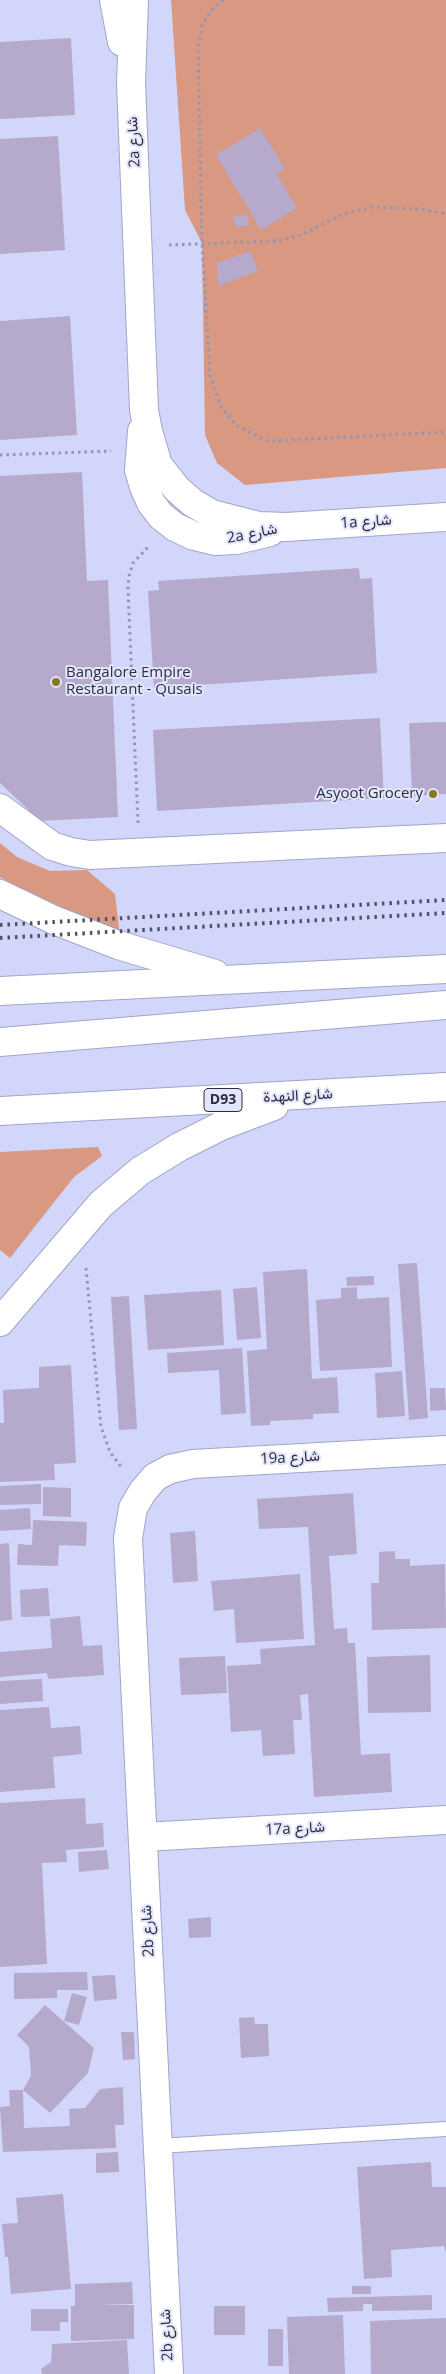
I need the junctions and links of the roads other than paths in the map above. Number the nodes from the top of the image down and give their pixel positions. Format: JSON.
{"nodes":[{"id":1,"x":114,"y":0,"type":"edge"},
{"id":2,"x":134,"y":0,"type":"edge"},
{"id":3,"x":131,"y":83,"type":"junction"},
{"id":4,"x":144,"y":410,"type":"junction"},
{"id":5,"x":446,"y":517,"type":"edge"},
{"id":6,"x":286,"y":528,"type":"junction"},
{"id":7,"x":0,"y":808,"type":"edge"},
{"id":8,"x":446,"y":838,"type":"edge"},
{"id":9,"x":0,"y":894,"type":"edge"},
{"id":10,"x":446,"y":969,"type":"edge"},
{"id":11,"x":236,"y":980,"type":"junction"},
{"id":12,"x":0,"y":991,"type":"edge"},
{"id":13,"x":446,"y":1005,"type":"edge"},
{"id":14,"x":0,"y":1042,"type":"edge"},
{"id":15,"x":446,"y":1088,"type":"edge"},
{"id":16,"x":308,"y":1096,"type":"junction"},
{"id":17,"x":0,"y":1111,"type":"edge"},
{"id":18,"x":0,"y":1322,"type":"edge"},
{"id":19,"x":446,"y":1450,"type":"edge"},
{"id":20,"x":142,"y":1491,"type":"joint"},
{"id":21,"x":446,"y":1820,"type":"edge"},
{"id":22,"x":144,"y":1837,"type":"junction"},
{"id":23,"x":446,"y":2129,"type":"edge"},
{"id":24,"x":158,"y":2146,"type":"junction"},
{"id":25,"x":169,"y":2374,"type":"edge"}],
"edges":[{"from":1,"to":3,"type":"street","name":"2a شارع"},
{"from":2,"to":3,"type":"street","name":"2a شارع"},
{"from":3,"to":4,"type":"street","name":"2a شارع"},
{"from":4,"to":6,"type":"street","name":"2a شارع"},
{"from":4,"to":6,"type":"street","name":"2a شارع"},
{"from":5,"to":6,"type":"street","name":"1a شارع"},
{"from":7,"to":8,"type":"street"},
{"from":9,"to":11,"type":"street"},
{"from":10,"to":11,"type":"street"},
{"from":11,"to":12,"type":"street"},
{"from":13,"to":14,"type":"street"},
{"from":15,"to":16,"type":"street","name":"شارع النهدة","number":"D93"},
{"from":16,"to":17,"type":"street","name":"شارع النهدة","number":"D93"},
{"from":16,"to":18,"type":"street"},
{"from":19,"to":20,"type":"street","name":"19a شارع"},
{"from":20,"to":22,"type":"street","name":"2b شارع"},
{"from":21,"to":22,"type":"street","name":"17a شارع"},
{"from":22,"to":24,"type":"street","name":"2b شارع"},
{"from":23,"to":24,"type":"lane"},
{"from":24,"to":25,"type":"street","name":"2b شارع"}]}
